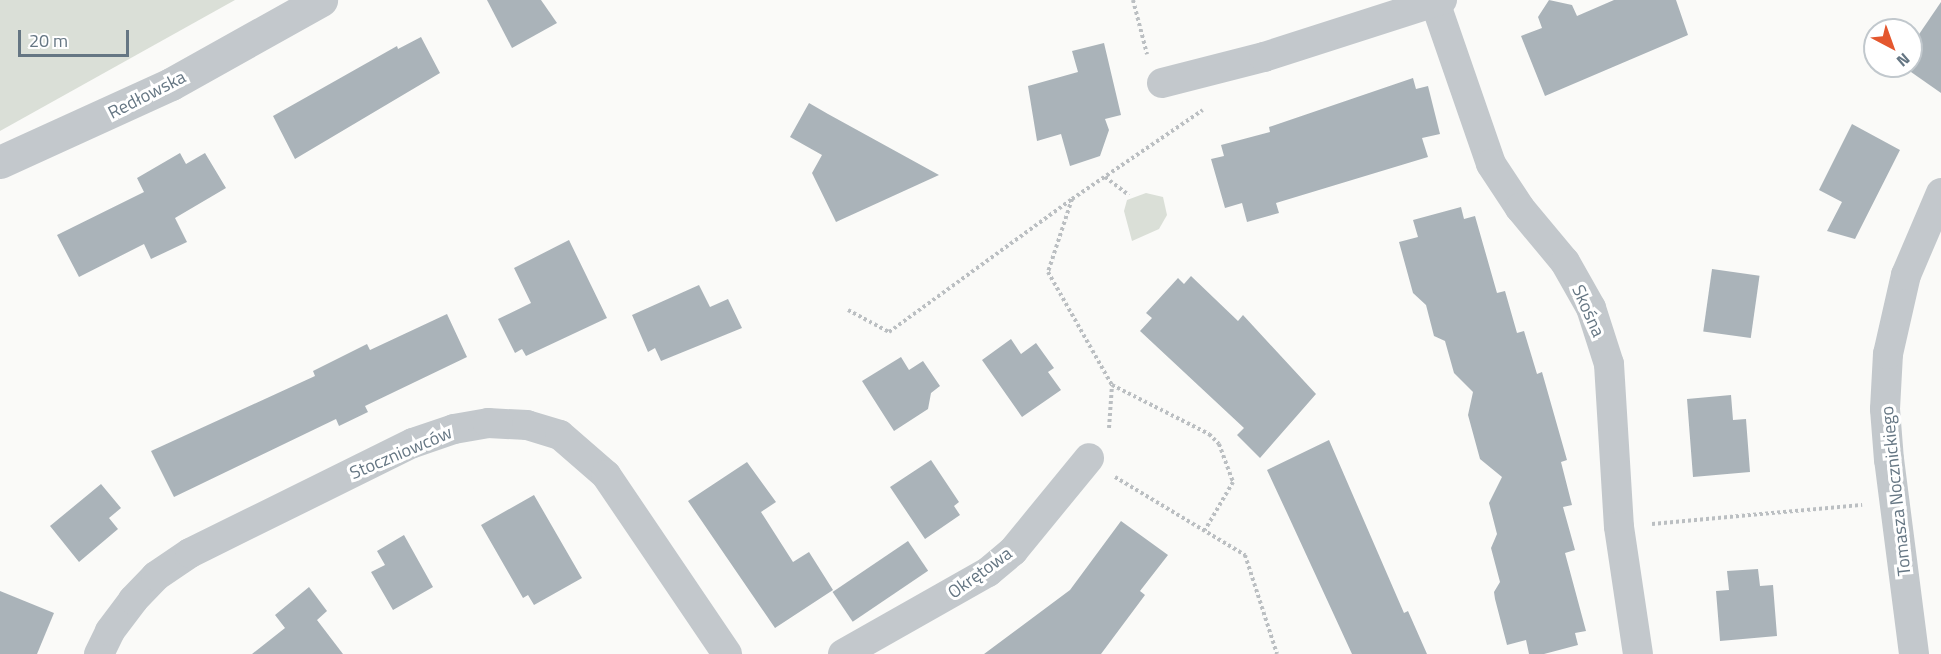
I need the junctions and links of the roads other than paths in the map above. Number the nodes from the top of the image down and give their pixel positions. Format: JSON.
{"nodes":[{"id":1,"x":321,"y":0,"type":"edge"},
{"id":2,"x":1439,"y":1,"type":"edge"},
{"id":3,"x":1162,"y":83,"type":"road end"},
{"id":4,"x":0,"y":162,"type":"edge"},
{"id":5,"x":1941,"y":193,"type":"edge"},
{"id":6,"x":1096,"y":464,"type":"road end"},
{"id":7,"x":99,"y":654,"type":"edge"},
{"id":8,"x":727,"y":654,"type":"edge"},
{"id":9,"x":843,"y":654,"type":"edge"},
{"id":10,"x":1638,"y":654,"type":"edge"},
{"id":11,"x":1914,"y":654,"type":"edge"}],
"edges":[{"from":1,"to":4,"type":"street","name":"Redłowska"},
{"from":2,"to":3,"type":"street","name":"Skośna"},
{"from":2,"to":10,"type":"street","name":"Skośna"},
{"from":5,"to":11,"type":"street","name":"Tomasza Nocznickiego"},
{"from":6,"to":9,"type":"street","name":"Okrętowa"},
{"from":7,"to":8,"type":"street","name":"Stoczniowców"}]}
